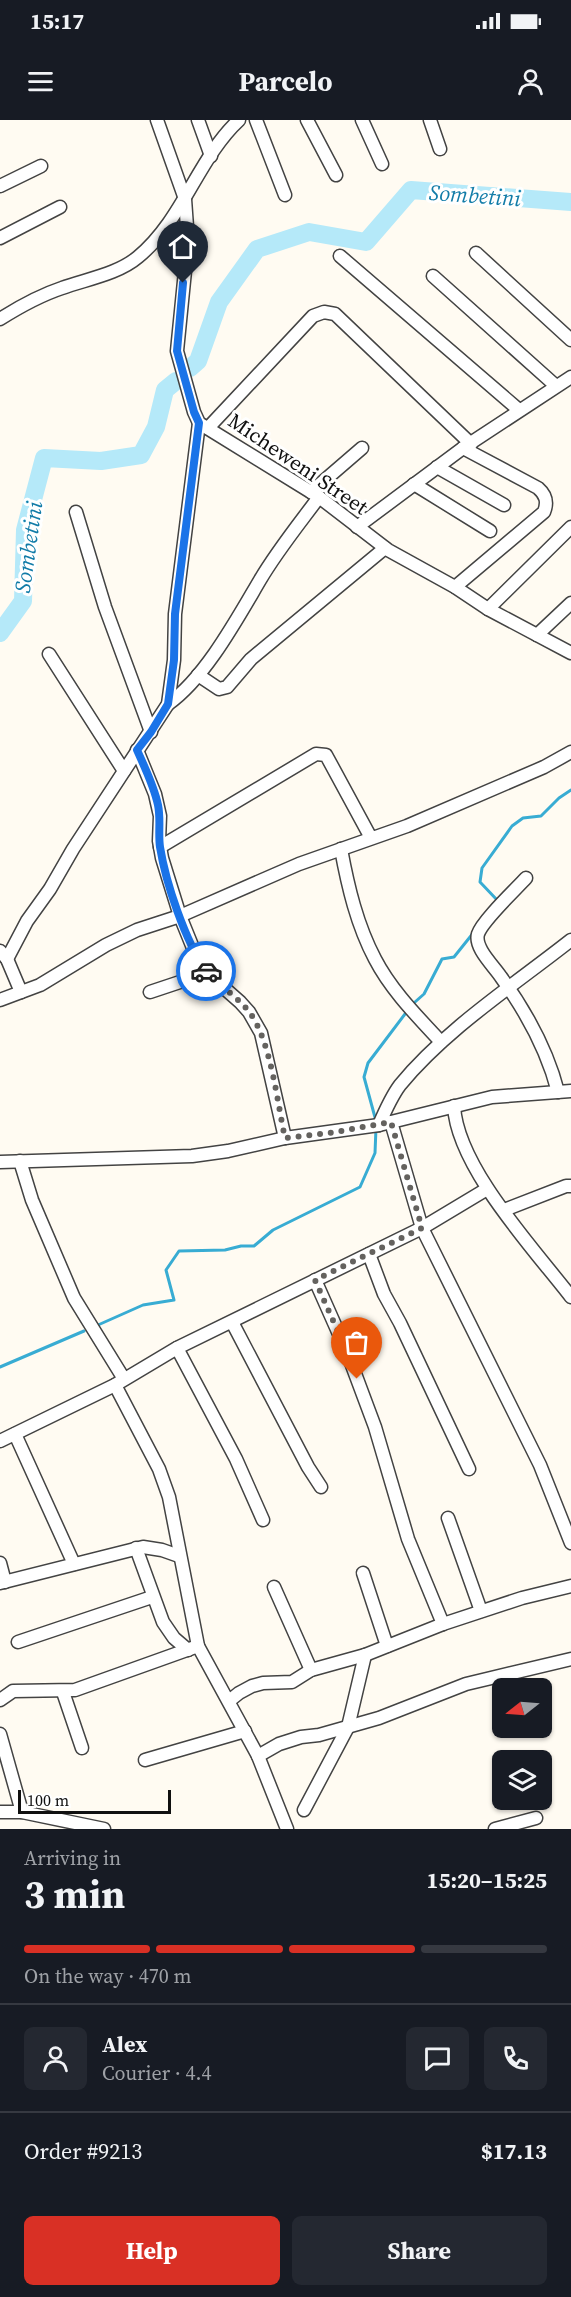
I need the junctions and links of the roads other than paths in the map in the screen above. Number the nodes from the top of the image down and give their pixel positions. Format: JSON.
{"nodes":[{"id":1,"x":157,"y":120,"type":"edge"},
{"id":2,"x":198,"y":120,"type":"edge"},
{"id":3,"x":239,"y":120,"type":"edge"},
{"id":4,"x":256,"y":120,"type":"edge"},
{"id":5,"x":307,"y":120,"type":"edge"},
{"id":6,"x":362,"y":120,"type":"edge"},
{"id":7,"x":430,"y":120,"type":"edge"},
{"id":8,"x":440,"y":149,"type":"dead end"},
{"id":9,"x":211,"y":156,"type":"junction"},
{"id":10,"x":382,"y":164,"type":"dead end"},
{"id":11,"x":41,"y":166,"type":"dead end"},
{"id":12,"x":336,"y":175,"type":"dead end"},
{"id":13,"x":0,"y":186,"type":"edge"},
{"id":14,"x":285,"y":195,"type":"dead end"},
{"id":15,"x":185,"y":200,"type":"junction"},
{"id":16,"x":60,"y":207,"type":"dead end"},
{"id":17,"x":0,"y":238,"type":"edge"},
{"id":18,"x":476,"y":253,"type":"dead end"},
{"id":19,"x":340,"y":256,"type":"dead end"},
{"id":20,"x":433,"y":276,"type":"dead end"},
{"id":21,"x":0,"y":319,"type":"edge"},
{"id":22,"x":571,"y":340,"type":"edge"},
{"id":23,"x":571,"y":377,"type":"edge"},
{"id":24,"x":556,"y":386,"type":"junction"},
{"id":25,"x":519,"y":410,"type":"junction"},
{"id":26,"x":204,"y":426,"type":"junction"},
{"id":27,"x":467,"y":446,"type":"junction"},
{"id":28,"x":362,"y":448,"type":"dead end"},
{"id":29,"x":437,"y":467,"type":"junction"},
{"id":30,"x":414,"y":484,"type":"junction"},
{"id":31,"x":315,"y":495,"type":"junction"},
{"id":32,"x":504,"y":505,"type":"dead end"},
{"id":33,"x":76,"y":512,"type":"dead end"},
{"id":34,"x":357,"y":527,"type":"junction"},
{"id":35,"x":571,"y":527,"type":"edge"},
{"id":36,"x":490,"y":531,"type":"dead end"},
{"id":37,"x":385,"y":548,"type":"junction"},
{"id":38,"x":455,"y":587,"type":"junction"},
{"id":39,"x":571,"y":603,"type":"edge"},
{"id":40,"x":488,"y":609,"type":"junction"},
{"id":41,"x":537,"y":635,"type":"junction"},
{"id":42,"x":571,"y":653,"type":"edge"},
{"id":43,"x":49,"y":654,"type":"dead end"},
{"id":44,"x":198,"y":675,"type":"junction"},
{"id":45,"x":168,"y":704,"type":"junction"},
{"id":46,"x":151,"y":732,"type":"junction"},
{"id":47,"x":137,"y":750,"type":"junction"},
{"id":48,"x":571,"y":752,"type":"edge"},
{"id":49,"x":123,"y":771,"type":"junction"},
{"id":50,"x":371,"y":838,"type":"junction"},
{"id":51,"x":160,"y":847,"type":"junction"},
{"id":52,"x":341,"y":849,"type":"junction"},
{"id":53,"x":526,"y":878,"type":"dead end"},
{"id":54,"x":180,"y":916,"type":"junction"},
{"id":55,"x":571,"y":940,"type":"edge"},
{"id":56,"x":3,"y":955,"type":"edge"},
{"id":57,"x":207,"y":973,"type":"junction"},
{"id":58,"x":509,"y":988,"type":"junction"},
{"id":59,"x":21,"y":992,"type":"junction"},
{"id":60,"x":150,"y":992,"type":"dead end"},
{"id":61,"x":0,"y":1000,"type":"edge"},
{"id":62,"x":441,"y":1042,"type":"junction"},
{"id":63,"x":571,"y":1091,"type":"edge"},
{"id":64,"x":558,"y":1092,"type":"junction"},
{"id":65,"x":459,"y":1105,"type":"junction"},
{"id":66,"x":379,"y":1125,"type":"junction"},
{"id":67,"x":285,"y":1138,"type":"junction"},
{"id":68,"x":20,"y":1161,"type":"junction"},
{"id":69,"x":0,"y":1162,"type":"edge"},
{"id":70,"x":571,"y":1186,"type":"edge"},
{"id":71,"x":487,"y":1189,"type":"junction"},
{"id":72,"x":504,"y":1210,"type":"junction"},
{"id":73,"x":422,"y":1228,"type":"junction"},
{"id":74,"x":369,"y":1254,"type":"junction"},
{"id":75,"x":315,"y":1280,"type":"junction"},
{"id":76,"x":571,"y":1297,"type":"edge"},
{"id":77,"x":232,"y":1322,"type":"junction"},
{"id":78,"x":177,"y":1348,"type":"junction"},
{"id":79,"x":119,"y":1382,"type":"junction"},
{"id":80,"x":15,"y":1434,"type":"junction"},
{"id":81,"x":0,"y":1441,"type":"edge"},
{"id":82,"x":469,"y":1469,"type":"dead end"},
{"id":83,"x":321,"y":1487,"type":"dead end"},
{"id":84,"x":448,"y":1518,"type":"dead end"},
{"id":85,"x":263,"y":1520,"type":"dead end"},
{"id":86,"x":571,"y":1544,"type":"edge"},
{"id":87,"x":136,"y":1548,"type":"junction"},
{"id":88,"x":180,"y":1556,"type":"junction"},
{"id":89,"x":0,"y":1563,"type":"edge"},
{"id":90,"x":75,"y":1564,"type":"junction"},
{"id":91,"x":363,"y":1573,"type":"dead end"},
{"id":92,"x":3,"y":1583,"type":"edge"},
{"id":93,"x":571,"y":1586,"type":"edge"},
{"id":94,"x":274,"y":1587,"type":"dead end"},
{"id":95,"x":152,"y":1597,"type":"junction"},
{"id":96,"x":481,"y":1611,"type":"junction"},
{"id":97,"x":443,"y":1624,"type":"junction"},
{"id":98,"x":18,"y":1642,"type":"dead end"},
{"id":99,"x":387,"y":1646,"type":"junction"},
{"id":100,"x":193,"y":1648,"type":"junction"},
{"id":101,"x":365,"y":1655,"type":"junction"},
{"id":102,"x":571,"y":1659,"type":"edge"},
{"id":103,"x":311,"y":1670,"type":"junction"},
{"id":104,"x":63,"y":1692,"type":"junction"},
{"id":105,"x":0,"y":1700,"type":"edge"},
{"id":106,"x":229,"y":1701,"type":"junction"},
{"id":107,"x":348,"y":1726,"type":"junction"},
{"id":108,"x":244,"y":1731,"type":"junction"},
{"id":109,"x":0,"y":1734,"type":"edge"},
{"id":110,"x":82,"y":1748,"type":"dead end"},
{"id":111,"x":258,"y":1756,"type":"junction"},
{"id":112,"x":145,"y":1760,"type":"dead end"},
{"id":113,"x":304,"y":1810,"type":"dead end"},
{"id":114,"x":0,"y":1812,"type":"edge"},
{"id":115,"x":22,"y":1812,"type":"junction"},
{"id":116,"x":536,"y":1818,"type":"dead end"},
{"id":117,"x":104,"y":1829,"type":"edge"},
{"id":118,"x":287,"y":1829,"type":"edge"},
{"id":119,"x":495,"y":1829,"type":"edge"}],
"edges":[{"from":1,"to":15,"type":"street","name":"Micheweni Street"},
{"from":2,"to":9,"type":"street"},
{"from":3,"to":9,"type":"street"},
{"from":4,"to":14,"type":"street"},
{"from":5,"to":12,"type":"street"},
{"from":6,"to":10,"type":"street"},
{"from":7,"to":8,"type":"street"},
{"from":9,"to":15,"type":"street"},
{"from":11,"to":13,"type":"street"},
{"from":15,"to":21,"type":"street"},
{"from":15,"to":26,"type":"street","name":"Micheweni Street"},
{"from":16,"to":17,"type":"street"},
{"from":18,"to":22,"type":"street"},
{"from":19,"to":25,"type":"street"},
{"from":20,"to":24,"type":"street"},
{"from":23,"to":24,"type":"street"},
{"from":24,"to":25,"type":"street"},
{"from":25,"to":27,"type":"street"},
{"from":26,"to":27,"type":"street"},
{"from":26,"to":31,"type":"street","name":"Micheweni Street"},
{"from":26,"to":45,"type":"street"},
{"from":27,"to":29,"type":"street"},
{"from":27,"to":38,"type":"street"},
{"from":28,"to":31,"type":"street"},
{"from":29,"to":30,"type":"street"},
{"from":29,"to":32,"type":"street"},
{"from":30,"to":34,"type":"street"},
{"from":30,"to":36,"type":"street"},
{"from":31,"to":34,"type":"street","name":"Micheweni Street"},
{"from":31,"to":44,"type":"street"},
{"from":33,"to":46,"type":"street"},
{"from":34,"to":37,"type":"street","name":"Micheweni Street"},
{"from":35,"to":40,"type":"street"},
{"from":37,"to":38,"type":"street","name":"Micheweni Street"},
{"from":37,"to":44,"type":"street"},
{"from":38,"to":40,"type":"street","name":"Micheweni Street"},
{"from":39,"to":41,"type":"street"},
{"from":40,"to":41,"type":"street","name":"Micheweni Street"},
{"from":41,"to":42,"type":"street","name":"Micheweni Street"},
{"from":43,"to":49,"type":"street"},
{"from":44,"to":45,"type":"street"},
{"from":45,"to":46,"type":"street"},
{"from":46,"to":47,"type":"street"},
{"from":47,"to":49,"type":"street"},
{"from":47,"to":51,"type":"street"},
{"from":48,"to":50,"type":"street"},
{"from":49,"to":56,"type":"street"},
{"from":50,"to":51,"type":"street"},
{"from":50,"to":52,"type":"street"},
{"from":51,"to":54,"type":"street"},
{"from":52,"to":54,"type":"street"},
{"from":52,"to":62,"type":"street"},
{"from":53,"to":58,"type":"street"},
{"from":54,"to":57,"type":"street"},
{"from":54,"to":59,"type":"street"},
{"from":55,"to":58,"type":"street"},
{"from":56,"to":59,"type":"street"},
{"from":57,"to":60,"type":"street"},
{"from":57,"to":67,"type":"street"},
{"from":58,"to":62,"type":"street"},
{"from":58,"to":64,"type":"street"},
{"from":59,"to":61,"type":"street"},
{"from":62,"to":66,"type":"street"},
{"from":63,"to":64,"type":"street"},
{"from":64,"to":65,"type":"street"},
{"from":65,"to":66,"type":"street"},
{"from":65,"to":71,"type":"street"},
{"from":66,"to":67,"type":"street"},
{"from":66,"to":73,"type":"street"},
{"from":67,"to":68,"type":"street"},
{"from":68,"to":69,"type":"street"},
{"from":68,"to":79,"type":"street"},
{"from":70,"to":72,"type":"street"},
{"from":71,"to":72,"type":"street"},
{"from":71,"to":73,"type":"street"},
{"from":72,"to":76,"type":"street"},
{"from":73,"to":74,"type":"street"},
{"from":73,"to":86,"type":"street"},
{"from":74,"to":75,"type":"street"},
{"from":74,"to":82,"type":"street"},
{"from":75,"to":77,"type":"street"},
{"from":75,"to":97,"type":"street"},
{"from":77,"to":78,"type":"street"},
{"from":77,"to":83,"type":"street"},
{"from":78,"to":79,"type":"street"},
{"from":78,"to":85,"type":"street"},
{"from":79,"to":80,"type":"street"},
{"from":79,"to":88,"type":"street"},
{"from":80,"to":81,"type":"street"},
{"from":80,"to":90,"type":"street"},
{"from":84,"to":96,"type":"street"},
{"from":87,"to":88,"type":"street"},
{"from":87,"to":90,"type":"street"},
{"from":87,"to":95,"type":"street"},
{"from":88,"to":100,"type":"street"},
{"from":89,"to":92,"type":"street"},
{"from":90,"to":92,"type":"street"},
{"from":91,"to":99,"type":"street"},
{"from":93,"to":96,"type":"street"},
{"from":94,"to":103,"type":"street"},
{"from":95,"to":98,"type":"street"},
{"from":95,"to":100,"type":"street"},
{"from":96,"to":97,"type":"street"},
{"from":97,"to":99,"type":"street"},
{"from":99,"to":101,"type":"street"},
{"from":100,"to":104,"type":"street"},
{"from":100,"to":106,"type":"street"},
{"from":101,"to":103,"type":"street"},
{"from":101,"to":107,"type":"street"},
{"from":102,"to":107,"type":"street"},
{"from":103,"to":106,"type":"street"},
{"from":104,"to":105,"type":"street"},
{"from":104,"to":110,"type":"street"},
{"from":106,"to":108,"type":"street"},
{"from":107,"to":111,"type":"street"},
{"from":107,"to":113,"type":"street"},
{"from":108,"to":111,"type":"street"},
{"from":108,"to":112,"type":"street"},
{"from":109,"to":115,"type":"street"},
{"from":111,"to":118,"type":"street"},
{"from":114,"to":115,"type":"street"},
{"from":115,"to":117,"type":"street"},
{"from":116,"to":119,"type":"street"}]}
